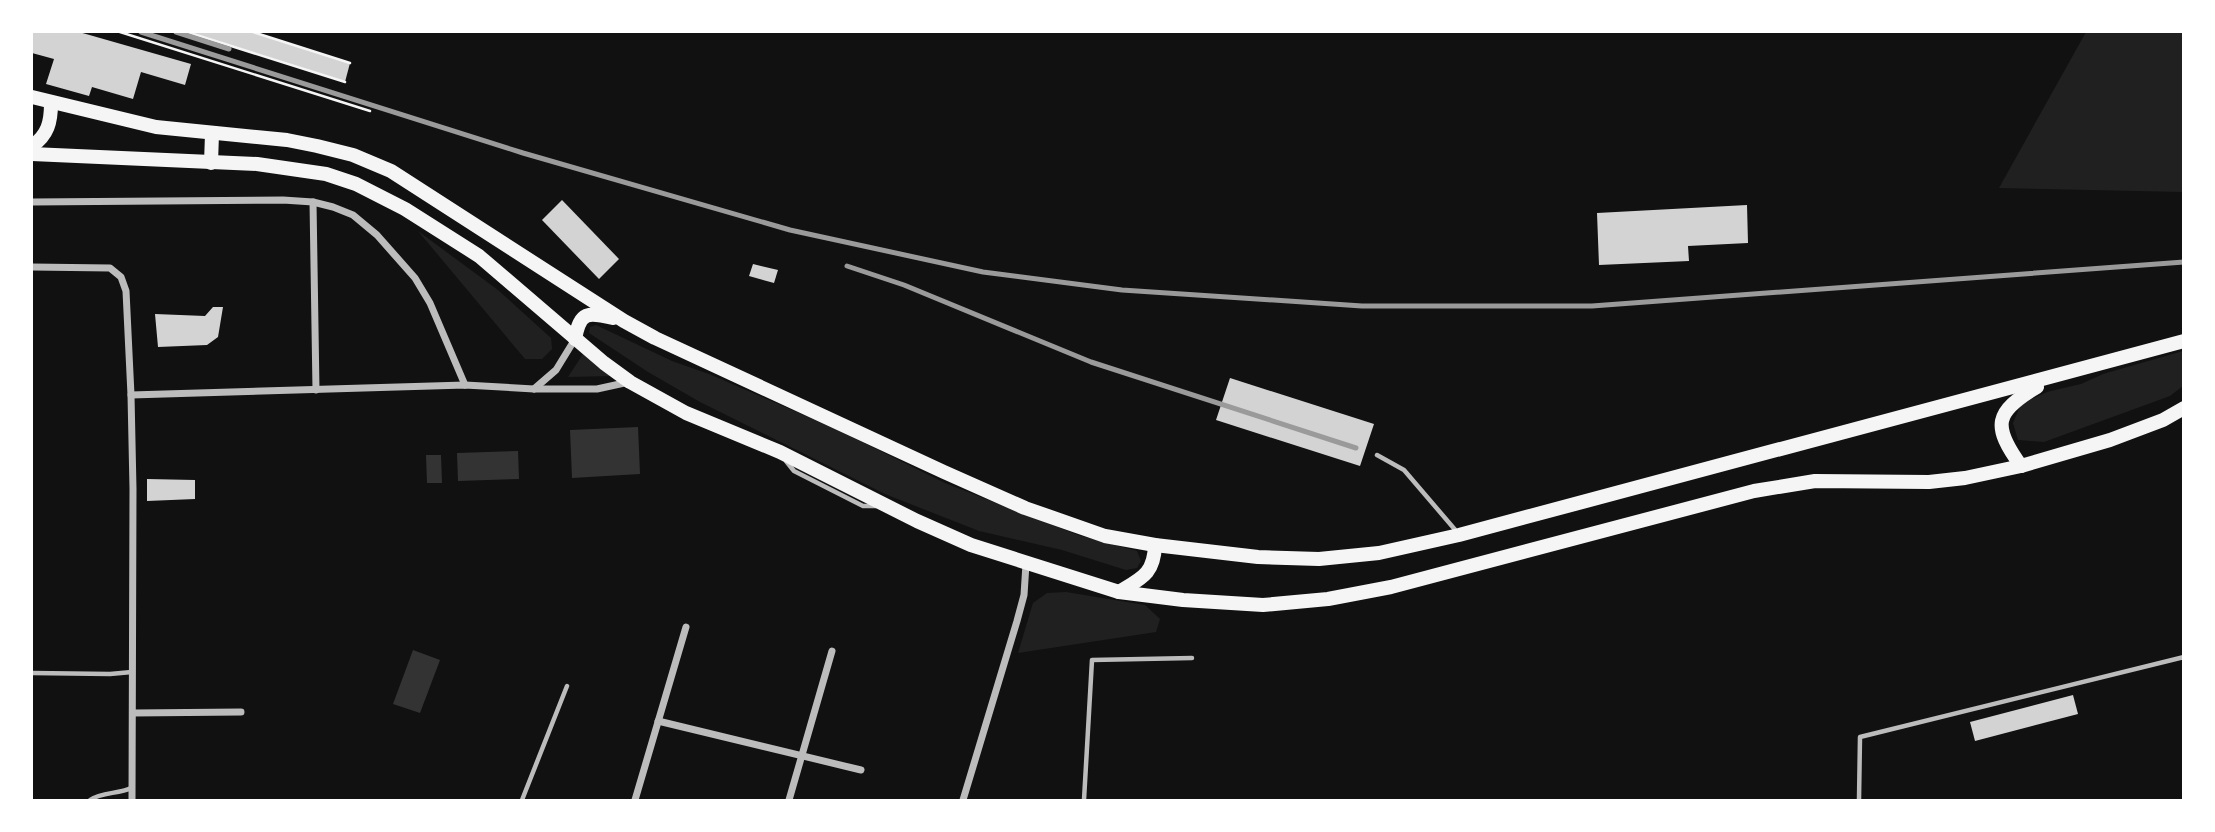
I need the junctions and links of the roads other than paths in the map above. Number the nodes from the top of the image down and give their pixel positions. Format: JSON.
{"nodes":[{"id":1,"x":32,"y":97,"type":"edge"},
{"id":2,"x":51,"y":103,"type":"junction"},
{"id":3,"x":212,"y":134,"type":"junction"},
{"id":4,"x":32,"y":146,"type":"edge"},
{"id":5,"x":32,"y":154,"type":"edge"},
{"id":6,"x":211,"y":163,"type":"junction"},
{"id":7,"x":32,"y":202,"type":"edge"},
{"id":8,"x":313,"y":202,"type":"junction"},
{"id":9,"x":32,"y":267,"type":"edge"},
{"id":10,"x":624,"y":321,"type":"junction"},
{"id":11,"x":575,"y":339,"type":"junction"},
{"id":12,"x":2183,"y":341,"type":"edge"},
{"id":13,"x":2057,"y":376,"type":"junction"},
{"id":14,"x":630,"y":382,"type":"junction"},
{"id":15,"x":465,"y":385,"type":"junction"},
{"id":16,"x":534,"y":389,"type":"junction"},
{"id":17,"x":316,"y":390,"type":"junction"},
{"id":18,"x":131,"y":395,"type":"junction"},
{"id":19,"x":2183,"y":408,"type":"edge"},
{"id":20,"x":1377,"y":455,"type":"dead end"},
{"id":21,"x":2021,"y":466,"type":"junction"},
{"id":22,"x":1460,"y":535,"type":"junction"},
{"id":23,"x":1154,"y":545,"type":"junction"},
{"id":24,"x":1026,"y":564,"type":"junction"},
{"id":25,"x":1119,"y":592,"type":"junction"},
{"id":26,"x":686,"y":627,"type":"dead end"},
{"id":27,"x":832,"y":651,"type":"dead end"},
{"id":28,"x":2183,"y":657,"type":"edge"},
{"id":29,"x":1192,"y":658,"type":"dead end"},
{"id":30,"x":133,"y":672,"type":"junction"},
{"id":31,"x":32,"y":673,"type":"edge"},
{"id":32,"x":567,"y":686,"type":"dead end"},
{"id":33,"x":241,"y":712,"type":"dead end"},
{"id":34,"x":133,"y":713,"type":"junction"},
{"id":35,"x":658,"y":721,"type":"junction"},
{"id":36,"x":803,"y":757,"type":"junction"},
{"id":37,"x":861,"y":770,"type":"dead end"},
{"id":38,"x":132,"y":788,"type":"junction"},
{"id":39,"x":90,"y":800,"type":"edge"},
{"id":40,"x":132,"y":800,"type":"edge"},
{"id":41,"x":522,"y":800,"type":"edge"},
{"id":42,"x":635,"y":800,"type":"edge"},
{"id":43,"x":789,"y":800,"type":"edge"},
{"id":44,"x":963,"y":800,"type":"edge"},
{"id":45,"x":1084,"y":800,"type":"edge"},
{"id":46,"x":1859,"y":800,"type":"edge"}],
"edges":[{"from":1,"to":2,"type":"main road"},
{"from":2,"to":3,"type":"main road"},
{"from":2,"to":4,"type":"main road"},
{"from":3,"to":6,"type":"main road"},
{"from":3,"to":10,"type":"main road"},
{"from":5,"to":6,"type":"main road"},
{"from":6,"to":11,"type":"main road"},
{"from":7,"to":8,"type":"street"},
{"from":8,"to":15,"type":"street"},
{"from":8,"to":17,"type":"street"},
{"from":9,"to":18,"type":"street"},
{"from":10,"to":11,"type":"main road"},
{"from":10,"to":23,"type":"main road"},
{"from":11,"to":14,"type":"main road"},
{"from":11,"to":16,"type":"street"},
{"from":12,"to":13,"type":"main road"},
{"from":13,"to":21,"type":"main road"},
{"from":13,"to":22,"type":"main road"},
{"from":14,"to":16,"type":"street"},
{"from":14,"to":24,"type":"main road"},
{"from":15,"to":16,"type":"street"},
{"from":15,"to":17,"type":"street"},
{"from":17,"to":18,"type":"street"},
{"from":18,"to":30,"type":"street"},
{"from":19,"to":21,"type":"main road"},
{"from":20,"to":22,"type":"lane"},
{"from":21,"to":25,"type":"main road"},
{"from":22,"to":23,"type":"main road"},
{"from":23,"to":25,"type":"main road"},
{"from":24,"to":25,"type":"main road"},
{"from":24,"to":44,"type":"street"},
{"from":26,"to":35,"type":"street"},
{"from":27,"to":36,"type":"street"},
{"from":28,"to":46,"type":"lane"},
{"from":29,"to":45,"type":"lane"},
{"from":30,"to":31,"type":"lane"},
{"from":30,"to":34,"type":"street"},
{"from":32,"to":41,"type":"lane"},
{"from":33,"to":34,"type":"street"},
{"from":34,"to":38,"type":"street"},
{"from":35,"to":36,"type":"street"},
{"from":35,"to":42,"type":"street"},
{"from":36,"to":37,"type":"street"},
{"from":36,"to":43,"type":"street"},
{"from":38,"to":39,"type":"lane"},
{"from":38,"to":40,"type":"street"}]}
